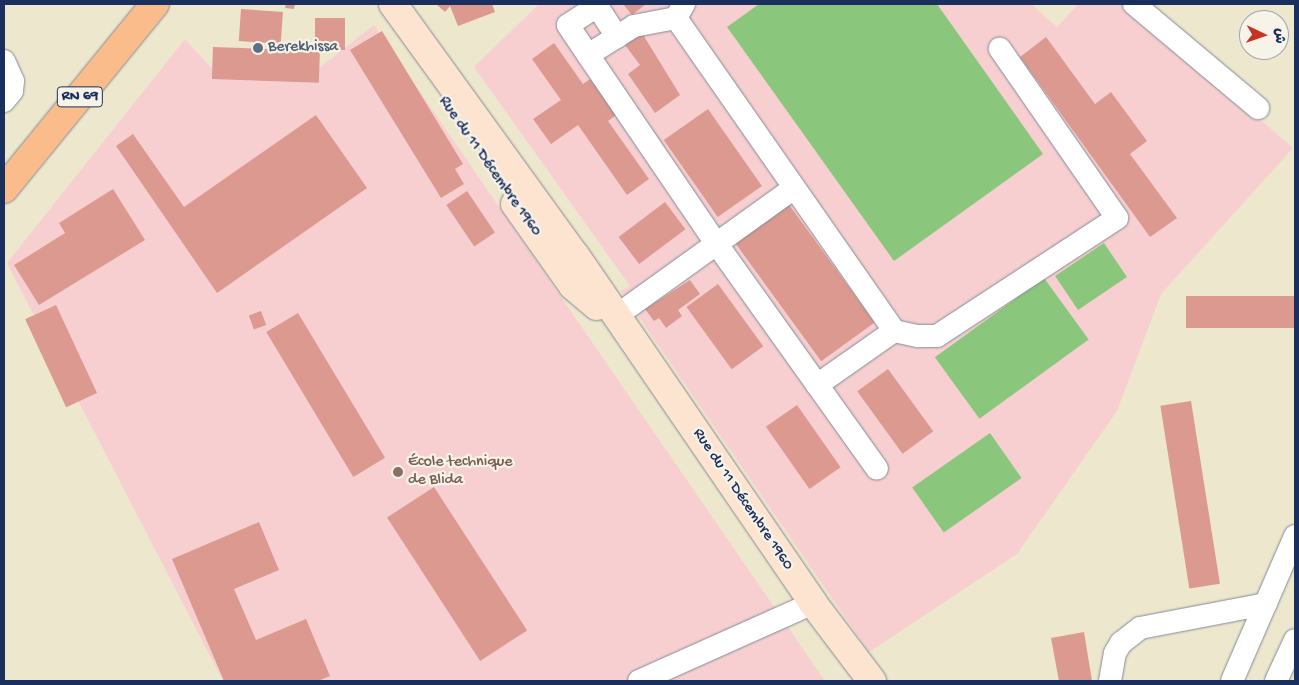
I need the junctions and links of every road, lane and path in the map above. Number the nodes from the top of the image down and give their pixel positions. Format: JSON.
{"nodes":[{"id":1,"x":155,"y":4,"type":"edge"},
{"id":2,"x":375,"y":4,"type":"edge"},
{"id":3,"x":393,"y":4,"type":"edge"},
{"id":4,"x":415,"y":4,"type":"edge"},
{"id":5,"x":1134,"y":4,"type":"edge"},
{"id":6,"x":680,"y":11,"type":"edge"},
{"id":7,"x":616,"y":37,"type":"junction"},
{"id":8,"x":1000,"y":49,"type":"dead end"},
{"id":9,"x":588,"y":55,"type":"junction"},
{"id":10,"x":4,"y":61,"type":"edge"},
{"id":11,"x":4,"y":101,"type":"edge"},
{"id":12,"x":1258,"y":108,"type":"dead end"},
{"id":13,"x":4,"y":189,"type":"edge"},
{"id":14,"x":793,"y":189,"type":"junction"},
{"id":15,"x":716,"y":244,"type":"junction"},
{"id":16,"x":616,"y":316,"type":"junction"},
{"id":17,"x":894,"y":330,"type":"junction"},
{"id":18,"x":817,"y":385,"type":"junction"},
{"id":19,"x":877,"y":469,"type":"dead end"},
{"id":20,"x":1295,"y":536,"type":"edge"},
{"id":21,"x":813,"y":603,"type":"junction"},
{"id":22,"x":1266,"y":604,"type":"junction"},
{"id":23,"x":1291,"y":649,"type":"edge"},
{"id":24,"x":639,"y":681,"type":"edge"},
{"id":25,"x":872,"y":681,"type":"edge"},
{"id":26,"x":1110,"y":681,"type":"edge"},
{"id":27,"x":1232,"y":681,"type":"edge"},
{"id":28,"x":1276,"y":681,"type":"edge"},
{"id":29,"x":1290,"y":681,"type":"edge"}],
"edges":[{"from":1,"to":13,"type":"main road","number":"RN 69"},
{"from":2,"to":16,"type":"main road","name":"Rue du 11 Décembre 1960"},
{"from":3,"to":16,"type":"main road","name":"Rue du 11 Décembre 1960"},
{"from":4,"to":16,"type":"main road","name":"Rue du 11 Décembre 1960"},
{"from":5,"to":12,"type":"street"},
{"from":6,"to":7,"type":"street"},
{"from":6,"to":14,"type":"street"},
{"from":7,"to":9,"type":"street"},
{"from":7,"to":9,"type":"street"},
{"from":8,"to":17,"type":"street"},
{"from":9,"to":15,"type":"street"},
{"from":10,"to":11,"type":"street"},
{"from":14,"to":15,"type":"street"},
{"from":14,"to":17,"type":"street"},
{"from":15,"to":16,"type":"street"},
{"from":15,"to":18,"type":"street"},
{"from":16,"to":21,"type":"main road","name":"Rue du 11 Décembre 1960"},
{"from":17,"to":18,"type":"street"},
{"from":18,"to":19,"type":"street"},
{"from":20,"to":22,"type":"street"},
{"from":21,"to":24,"type":"street"},
{"from":21,"to":25,"type":"main road","name":"Rue du 11 Décembre 1960"},
{"from":22,"to":26,"type":"street"},
{"from":22,"to":27,"type":"street"},
{"from":23,"to":28,"type":"street"},
{"from":23,"to":29,"type":"street"}]}
